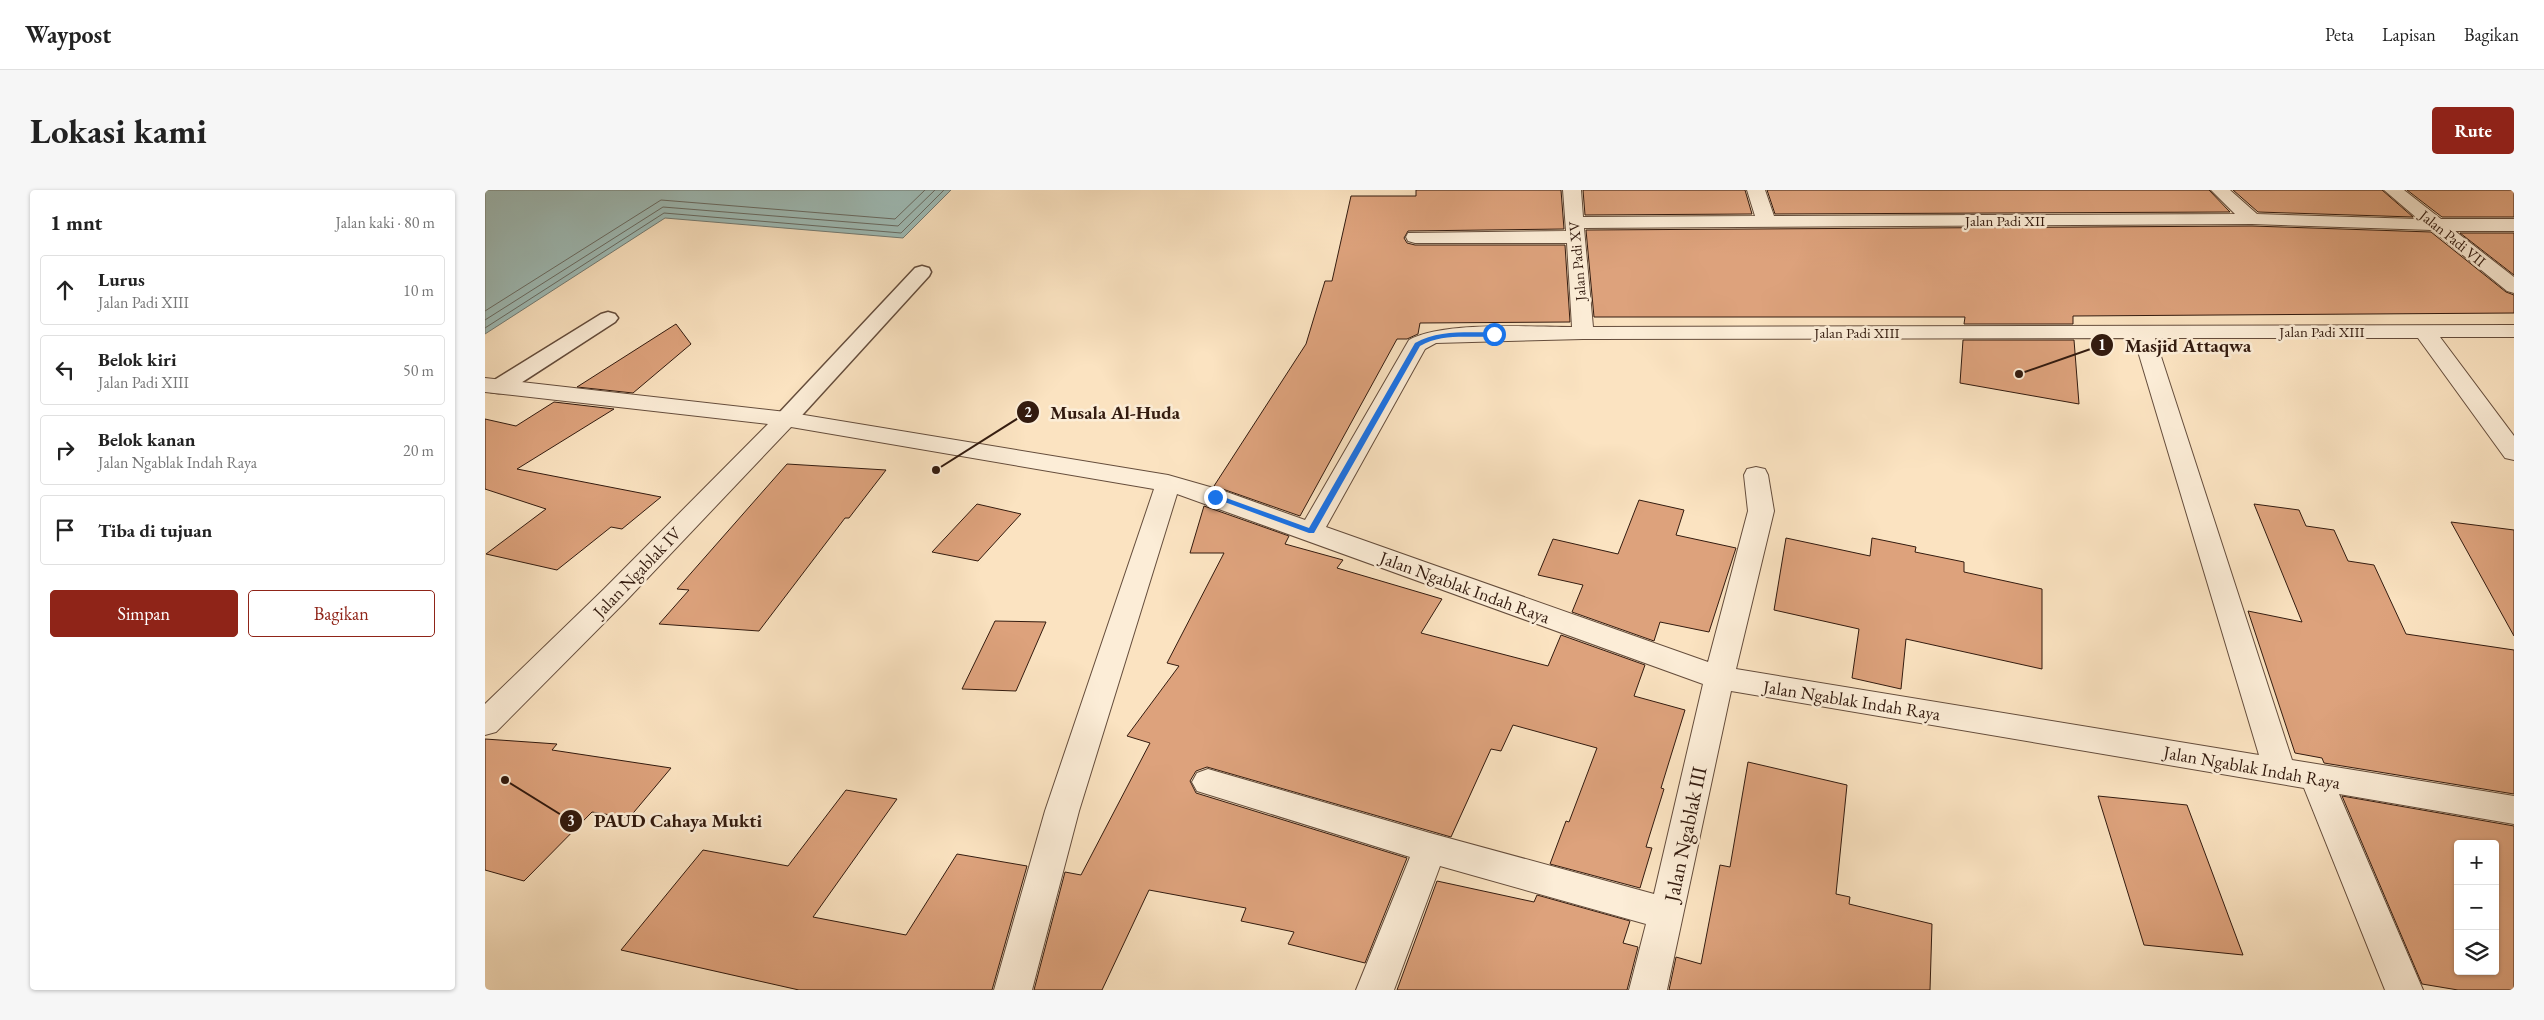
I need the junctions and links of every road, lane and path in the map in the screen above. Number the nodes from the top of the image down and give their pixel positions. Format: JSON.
{"nodes":[{"id":1,"x":1572,"y":190,"type":"edge"},
{"id":2,"x":1756,"y":190,"type":"edge"},
{"id":3,"x":2220,"y":190,"type":"edge"},
{"id":4,"x":2393,"y":190,"type":"edge"},
{"id":5,"x":2252,"y":219,"type":"junction"},
{"id":6,"x":1766,"y":220,"type":"junction"},
{"id":7,"x":2437,"y":225,"type":"junction"},
{"id":8,"x":2514,"y":225,"type":"edge"},
{"id":9,"x":1574,"y":230,"type":"junction"},
{"id":10,"x":1415,"y":237,"type":"dead end"},
{"id":11,"x":922,"y":272,"type":"dead end"},
{"id":12,"x":2514,"y":287,"type":"edge"},
{"id":13,"x":608,"y":318,"type":"dead end"},
{"id":14,"x":2424,"y":331,"type":"junction"},
{"id":15,"x":2514,"y":331,"type":"edge"},
{"id":16,"x":1583,"y":332,"type":"junction"},
{"id":17,"x":2142,"y":332,"type":"junction"},
{"id":18,"x":490,"y":390,"type":"edge"},
{"id":19,"x":786,"y":419,"type":"junction"},
{"id":20,"x":2514,"y":453,"type":"edge"},
{"id":21,"x":1756,"y":475,"type":"dead end"},
{"id":22,"x":1171,"y":484,"type":"junction"},
{"id":23,"x":1311,"y":531,"type":"junction"},
{"id":24,"x":1719,"y":678,"type":"junction"},
{"id":25,"x":485,"y":723,"type":"edge"},
{"id":26,"x":2280,"y":771,"type":"junction"},
{"id":27,"x":2316,"y":778,"type":"junction"},
{"id":28,"x":1208,"y":782,"type":"dead end"},
{"id":29,"x":2514,"y":810,"type":"edge"},
{"id":30,"x":1430,"y":848,"type":"junction"},
{"id":31,"x":1667,"y":914,"type":"junction"},
{"id":32,"x":1013,"y":990,"type":"edge"},
{"id":33,"x":1375,"y":990,"type":"edge"},
{"id":34,"x":1647,"y":990,"type":"edge"},
{"id":35,"x":2404,"y":990,"type":"edge"}],
"edges":[{"from":1,"to":9,"type":"street","name":"Jalan Padi XV"},
{"from":2,"to":6,"type":"street"},
{"from":3,"to":5,"type":"street"},
{"from":4,"to":7,"type":"street","name":"Jalan Padi VII"},
{"from":5,"to":6,"type":"street","name":"Jalan Padi XII"},
{"from":5,"to":7,"type":"street","name":"Jalan Padi XII"},
{"from":6,"to":9,"type":"street","name":"Jalan Padi XII"},
{"from":7,"to":8,"type":"street","name":"Jalan Padi XII"},
{"from":7,"to":12,"type":"street","name":"Jalan Padi VII"},
{"from":9,"to":10,"type":"street","name":"Jalan Padi XII"},
{"from":9,"to":16,"type":"street","name":"Jalan Padi XV"},
{"from":11,"to":19,"type":"lane"},
{"from":13,"to":18,"type":"lane"},
{"from":14,"to":15,"type":"street","name":"Jalan Padi XIII"},
{"from":14,"to":17,"type":"street","name":"Jalan Padi XIII"},
{"from":14,"to":20,"type":"street"},
{"from":16,"to":17,"type":"street","name":"Jalan Padi XIII"},
{"from":16,"to":23,"type":"street","name":"Jalan Padi XIII"},
{"from":17,"to":26,"type":"street"},
{"from":18,"to":19,"type":"street","name":"Jalan Ngablak Indah Raya"},
{"from":19,"to":22,"type":"street","name":"Jalan Ngablak Indah Raya"},
{"from":19,"to":25,"type":"street","name":"Jalan Ngablak IV"},
{"from":21,"to":24,"type":"street","name":"Jalan Ngablak III"},
{"from":22,"to":23,"type":"street","name":"Jalan Ngablak Indah Raya"},
{"from":22,"to":32,"type":"street"},
{"from":23,"to":24,"type":"street","name":"Jalan Ngablak Indah Raya"},
{"from":24,"to":26,"type":"street","name":"Jalan Ngablak Indah Raya"},
{"from":24,"to":31,"type":"street","name":"Jalan Ngablak III"},
{"from":26,"to":27,"type":"street","name":"Jalan Ngablak Indah Raya"},
{"from":27,"to":29,"type":"street","name":"Jalan Ngablak Indah Raya"},
{"from":27,"to":35,"type":"street"},
{"from":28,"to":30,"type":"street"},
{"from":30,"to":31,"type":"street"},
{"from":30,"to":33,"type":"street"},
{"from":31,"to":34,"type":"street","name":"Jalan Ngablak III"}]}
